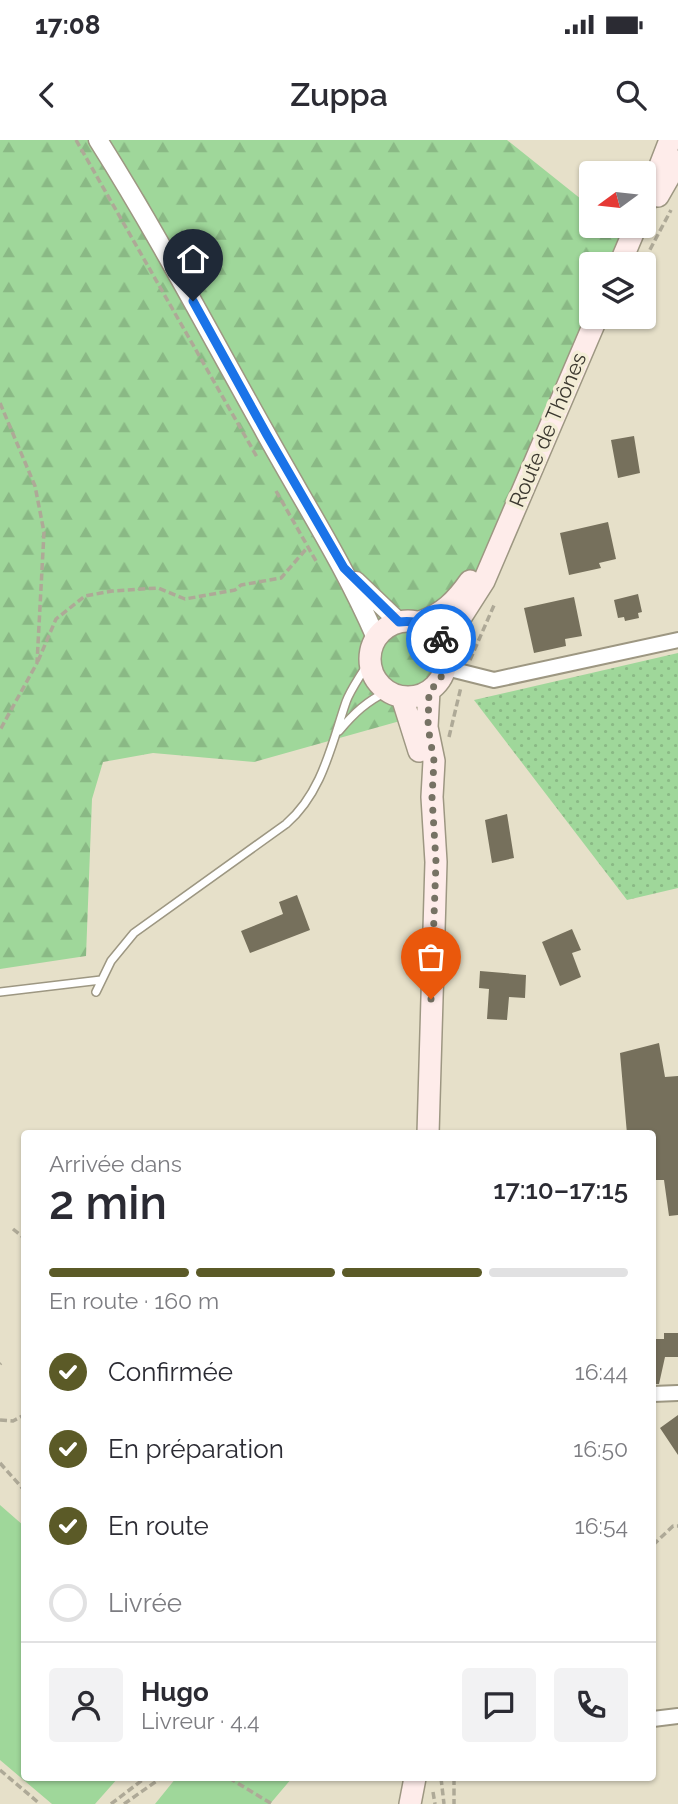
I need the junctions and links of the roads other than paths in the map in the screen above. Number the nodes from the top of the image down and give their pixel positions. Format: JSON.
{"nodes":[{"id":1,"x":98,"y":140,"type":"edge"},
{"id":2,"x":670,"y":140,"type":"edge"},
{"id":3,"x":678,"y":161,"type":"edge"},
{"id":4,"x":656,"y":176,"type":"edge"},
{"id":5,"x":656,"y":200,"type":"edge"},
{"id":6,"x":603,"y":329,"type":"edge"},
{"id":7,"x":499,"y":543,"type":"junction"},
{"id":8,"x":344,"y":568,"type":"junction"},
{"id":9,"x":399,"y":622,"type":"junction"},
{"id":10,"x":420,"y":622,"type":"junction"},
{"id":11,"x":376,"y":638,"type":"junction"},
{"id":12,"x":678,"y":640,"type":"edge"},
{"id":13,"x":370,"y":659,"type":"junction"},
{"id":14,"x":452,"y":664,"type":"junction"},
{"id":15,"x":429,"y":691,"type":"junction"},
{"id":16,"x":395,"y":694,"type":"junction"},
{"id":17,"x":337,"y":734,"type":"junction"},
{"id":18,"x":432,"y":797,"type":"junction"},
{"id":19,"x":101,"y":980,"type":"junction"},
{"id":20,"x":0,"y":992,"type":"edge"},
{"id":21,"x":96,"y":992,"type":"dead end"},
{"id":22,"x":428,"y":1130,"type":"edge"},
{"id":23,"x":678,"y":1393,"type":"edge"},
{"id":24,"x":656,"y":1394,"type":"edge"},
{"id":25,"x":678,"y":1716,"type":"edge"},
{"id":26,"x":656,"y":1719,"type":"edge"},
{"id":27,"x":414,"y":1781,"type":"edge"},
{"id":28,"x":410,"y":1804,"type":"edge"}],
"edges":[{"from":1,"to":8,"type":"street"},
{"from":2,"to":4,"type":"main road"},
{"from":3,"to":5,"type":"main road"},
{"from":6,"to":7,"type":"main road","name":"Route de Thônes"},
{"from":7,"to":10,"type":"main road","name":"Route de Thônes"},
{"from":7,"to":14,"type":"main road","name":"Route de Thônes"},
{"from":8,"to":9,"type":"street"},
{"from":8,"to":11,"type":"street"},
{"from":9,"to":10,"type":"main road"},
{"from":9,"to":11,"type":"main road"},
{"from":10,"to":14,"type":"main road"},
{"from":11,"to":13,"type":"main road"},
{"from":12,"to":14,"type":"street"},
{"from":13,"to":16,"type":"main road"},
{"from":13,"to":17,"type":"lane"},
{"from":14,"to":15,"type":"main road"},
{"from":15,"to":16,"type":"main road"},
{"from":15,"to":18,"type":"main road"},
{"from":16,"to":17,"type":"lane"},
{"from":16,"to":18,"type":"main road"},
{"from":17,"to":19,"type":"lane"},
{"from":18,"to":22,"type":"main road"},
{"from":19,"to":20,"type":"lane"},
{"from":19,"to":21,"type":"lane"},
{"from":23,"to":24,"type":"street"},
{"from":25,"to":26,"type":"street"},
{"from":27,"to":28,"type":"main road"}]}
